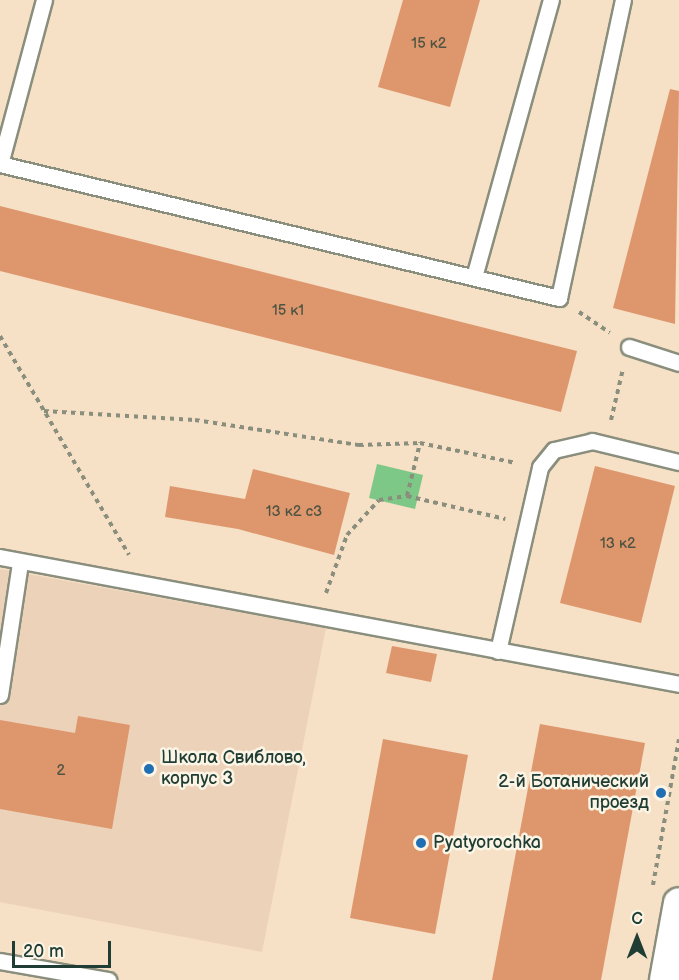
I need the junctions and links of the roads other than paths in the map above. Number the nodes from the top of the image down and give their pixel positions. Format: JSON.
{"nodes":[{"id":1,"x":44,"y":0,"type":"edge"},
{"id":2,"x":551,"y":0,"type":"edge"},
{"id":3,"x":623,"y":0,"type":"edge"},
{"id":4,"x":0,"y":164,"type":"edge"},
{"id":5,"x":474,"y":277,"type":"junction"},
{"id":6,"x":629,"y":347,"type":"road end"},
{"id":7,"x":679,"y":363,"type":"edge"},
{"id":8,"x":679,"y":462,"type":"edge"},
{"id":9,"x":0,"y":557,"type":"edge"},
{"id":10,"x":20,"y":561,"type":"junction"},
{"id":11,"x":498,"y":651,"type":"junction"},
{"id":12,"x":679,"y":684,"type":"edge"},
{"id":13,"x":0,"y":695,"type":"edge"},
{"id":14,"x":679,"y":903,"type":"edge"},
{"id":15,"x":0,"y":962,"type":"edge"},
{"id":16,"x":90,"y":978,"type":"edge"},
{"id":17,"x":108,"y":980,"type":"edge"},
{"id":18,"x":665,"y":980,"type":"edge"}],
"edges":[{"from":1,"to":4,"type":"lane"},
{"from":2,"to":5,"type":"lane"},
{"from":3,"to":5,"type":"lane"},
{"from":4,"to":5,"type":"lane"},
{"from":6,"to":7,"type":"lane"},
{"from":8,"to":11,"type":"lane"},
{"from":9,"to":10,"type":"lane"},
{"from":10,"to":11,"type":"lane"},
{"from":10,"to":13,"type":"lane"},
{"from":11,"to":12,"type":"lane"},
{"from":14,"to":18,"type":"street"},
{"from":15,"to":16,"type":"lane"},
{"from":16,"to":17,"type":"lane"}]}
